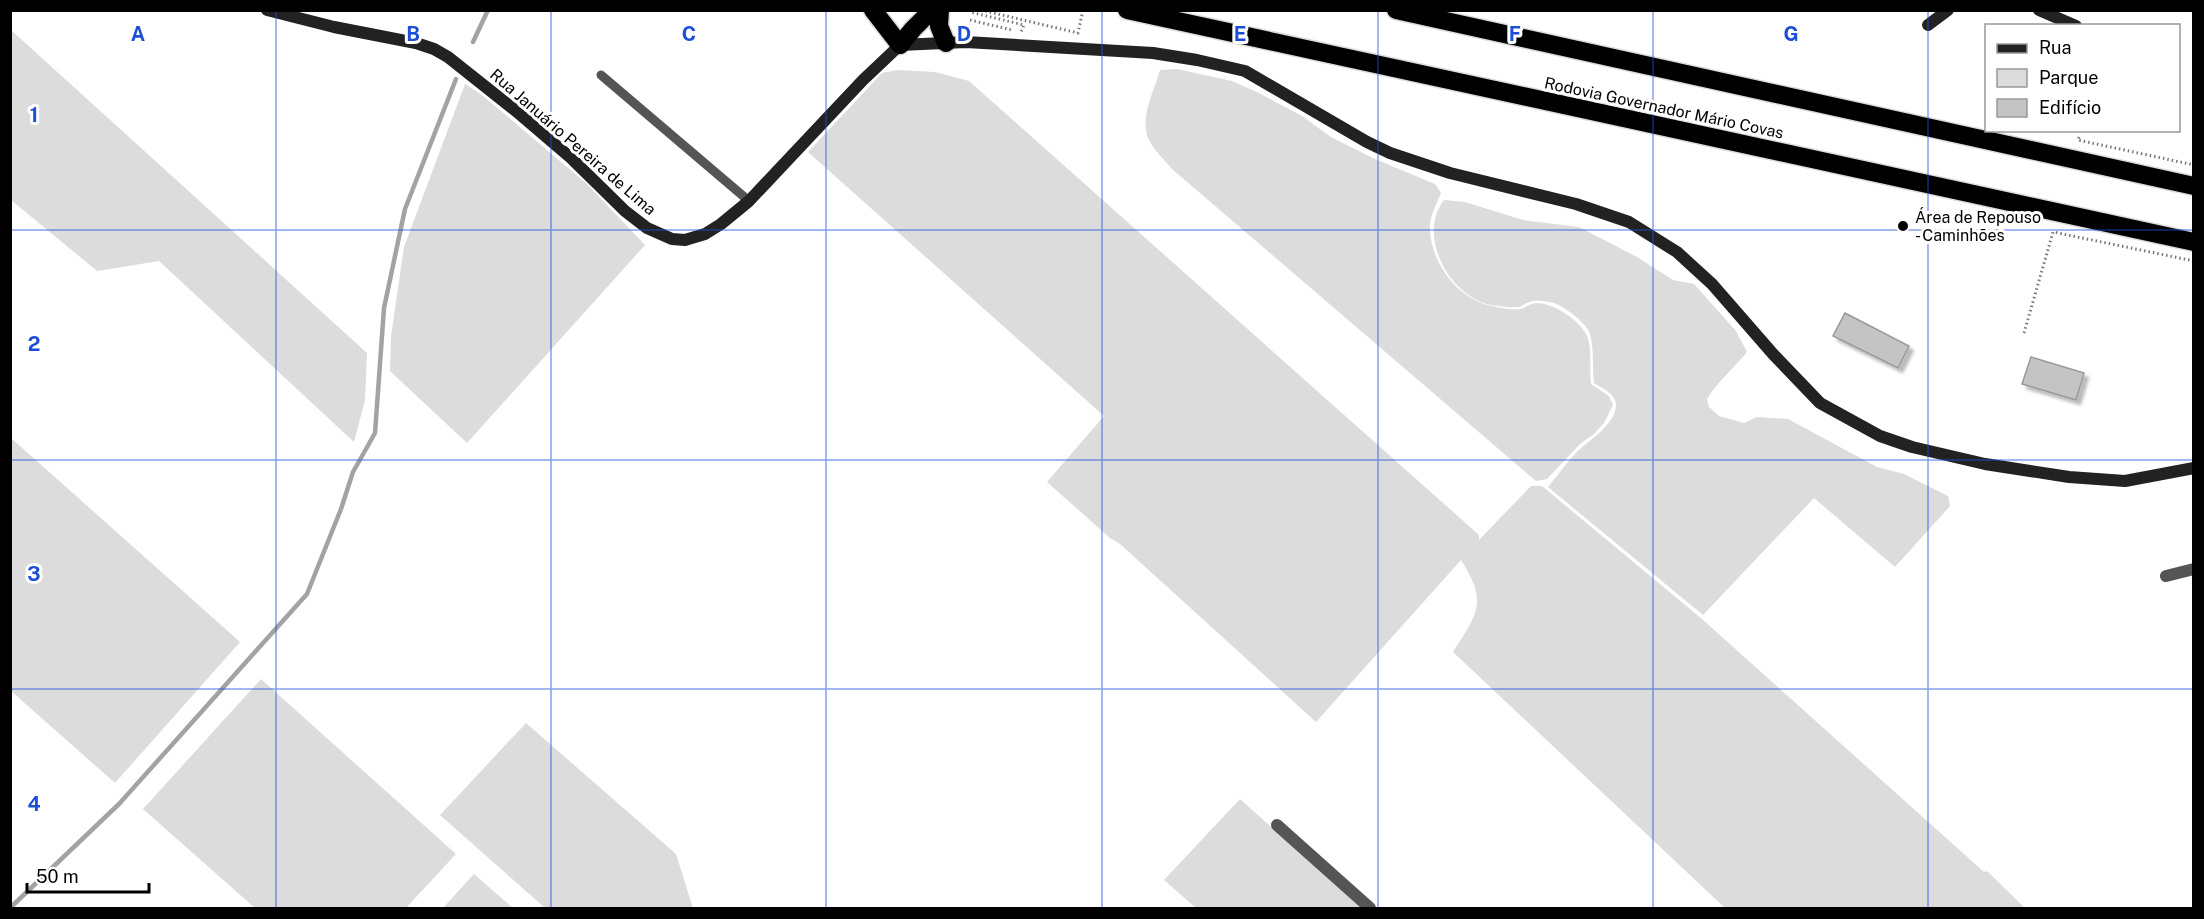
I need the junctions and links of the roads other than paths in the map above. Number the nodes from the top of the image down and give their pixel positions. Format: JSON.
{"nodes":[{"id":1,"x":267,"y":10,"type":"edge"},
{"id":2,"x":873,"y":10,"type":"edge"},
{"id":3,"x":932,"y":10,"type":"edge"},
{"id":4,"x":940,"y":10,"type":"edge"},
{"id":5,"x":1127,"y":10,"type":"edge"},
{"id":6,"x":1396,"y":10,"type":"edge"},
{"id":7,"x":1948,"y":10,"type":"edge"},
{"id":8,"x":2039,"y":10,"type":"edge"},
{"id":9,"x":2071,"y":24,"type":"edge"},
{"id":10,"x":1928,"y":25,"type":"dead end"},
{"id":11,"x":946,"y":43,"type":"junction"},
{"id":12,"x":900,"y":45,"type":"junction"},
{"id":13,"x":601,"y":75,"type":"dead end"},
{"id":14,"x":2193,"y":186,"type":"edge"},
{"id":15,"x":749,"y":201,"type":"junction"},
{"id":16,"x":2193,"y":242,"type":"edge"},
{"id":17,"x":2193,"y":468,"type":"edge"},
{"id":18,"x":2193,"y":569,"type":"edge"},
{"id":19,"x":2166,"y":576,"type":"dead end"},
{"id":20,"x":1277,"y":825,"type":"dead end"},
{"id":21,"x":1370,"y":909,"type":"edge"}],
"edges":[{"from":1,"to":15,"type":"street","name":"Rua Januário Pereira de Lima"},
{"from":2,"to":12,"type":"highway"},
{"from":3,"to":12,"type":"highway"},
{"from":4,"to":11,"type":"highway"},
{"from":5,"to":16,"type":"highway","name":"Rodovia Governador Mário Covas"},
{"from":6,"to":14,"type":"highway"},
{"from":7,"to":10,"type":"street"},
{"from":8,"to":9,"type":"street"},
{"from":11,"to":12,"type":"street"},
{"from":11,"to":17,"type":"street"},
{"from":12,"to":15,"type":"street","name":"Rua Januário Pereira de Lima"},
{"from":13,"to":15,"type":"lane"},
{"from":18,"to":19,"type":"street"},
{"from":20,"to":21,"type":"street"}]}
